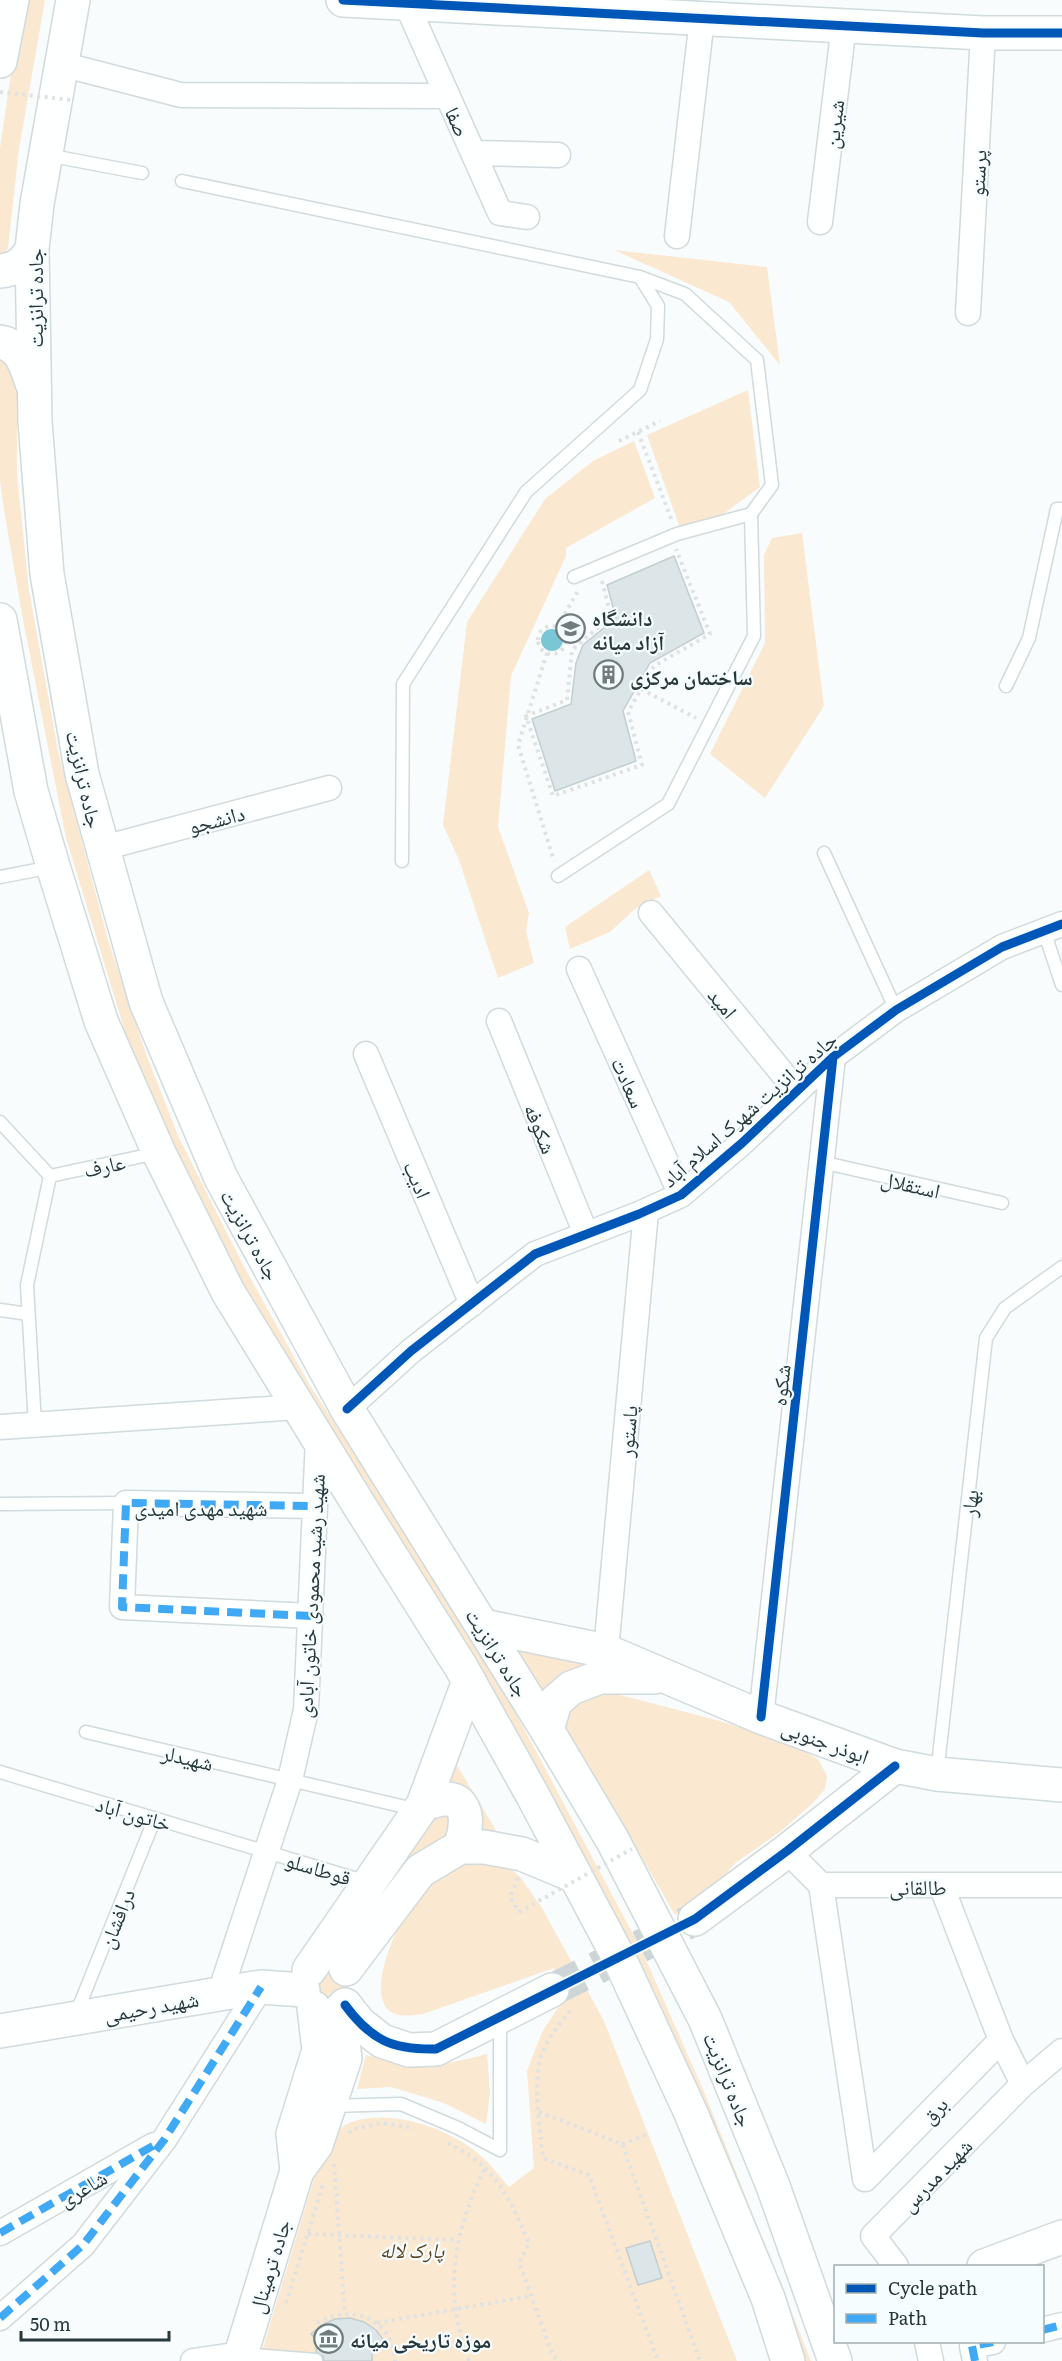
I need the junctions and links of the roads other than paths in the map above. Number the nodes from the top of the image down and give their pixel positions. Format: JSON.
{"nodes":[{"id":1,"x":12,"y":0,"type":"edge"},
{"id":2,"x":73,"y":0,"type":"edge"},
{"id":3,"x":343,"y":0,"type":"edge"},
{"id":4,"x":406,"y":3,"type":"junction"},
{"id":5,"x":673,"y":9,"type":"edge"},
{"id":6,"x":844,"y":25,"type":"junction"},
{"id":7,"x":983,"y":33,"type":"junction"},
{"id":8,"x":1062,"y":33,"type":"edge"},
{"id":9,"x":0,"y":61,"type":"edge"},
{"id":10,"x":61,"y":64,"type":"junction"},
{"id":11,"x":447,"y":96,"type":"junction"},
{"id":12,"x":473,"y":153,"type":"junction"},
{"id":13,"x":46,"y":155,"type":"junction"},
{"id":14,"x":558,"y":155,"type":"dead end"},
{"id":15,"x":142,"y":173,"type":"dead end"},
{"id":16,"x":182,"y":181,"type":"dead end"},
{"id":17,"x":527,"y":217,"type":"dead end"},
{"id":18,"x":820,"y":222,"type":"dead end"},
{"id":19,"x":677,"y":236,"type":"dead end"},
{"id":20,"x":32,"y":249,"type":"junction"},
{"id":21,"x":0,"y":271,"type":"edge"},
{"id":22,"x":640,"y":277,"type":"junction"},
{"id":23,"x":968,"y":313,"type":"dead end"},
{"id":24,"x":0,"y":342,"type":"edge"},
{"id":25,"x":33,"y":388,"type":"junction"},
{"id":26,"x":1062,"y":509,"type":"edge"},
{"id":27,"x":751,"y":514,"type":"junction"},
{"id":28,"x":574,"y":577,"type":"dead end"},
{"id":29,"x":1,"y":636,"type":"edge"},
{"id":30,"x":1006,"y":686,"type":"dead end"},
{"id":31,"x":329,"y":788,"type":"dead end"},
{"id":32,"x":103,"y":848,"type":"junction"},
{"id":33,"x":824,"y":853,"type":"dead end"},
{"id":34,"x":402,"y":861,"type":"dead end"},
{"id":35,"x":53,"y":866,"type":"junction"},
{"id":36,"x":558,"y":876,"type":"road end"},
{"id":37,"x":0,"y":877,"type":"edge"},
{"id":38,"x":651,"y":913,"type":"dead end"},
{"id":39,"x":1053,"y":928,"type":"edge"},
{"id":40,"x":579,"y":969,"type":"dead end"},
{"id":41,"x":1062,"y":985,"type":"edge"},
{"id":42,"x":896,"y":1010,"type":"junction"},
{"id":43,"x":499,"y":1021,"type":"dead end"},
{"id":44,"x":366,"y":1053,"type":"dead end"},
{"id":45,"x":833,"y":1057,"type":"junction"},
{"id":46,"x":797,"y":1090,"type":"junction"},
{"id":47,"x":0,"y":1122,"type":"edge"},
{"id":48,"x":159,"y":1153,"type":"junction"},
{"id":49,"x":821,"y":1162,"type":"junction"},
{"id":50,"x":50,"y":1176,"type":"junction"},
{"id":51,"x":681,"y":1195,"type":"junction"},
{"id":52,"x":1002,"y":1203,"type":"dead end"},
{"id":53,"x":646,"y":1211,"type":"junction"},
{"id":54,"x":586,"y":1234,"type":"junction"},
{"id":55,"x":1062,"y":1267,"type":"edge"},
{"id":56,"x":472,"y":1304,"type":"junction"},
{"id":57,"x":0,"y":1310,"type":"edge"},
{"id":58,"x":28,"y":1314,"type":"junction"},
{"id":59,"x":299,"y":1407,"type":"junction"},
{"id":60,"x":347,"y":1409,"type":"junction"},
{"id":61,"x":35,"y":1425,"type":"junction"},
{"id":62,"x":0,"y":1427,"type":"edge"},
{"id":63,"x":318,"y":1438,"type":"junction"},
{"id":64,"x":126,"y":1503,"type":"junction"},
{"id":65,"x":0,"y":1504,"type":"edge"},
{"id":66,"x":315,"y":1506,"type":"junction"},
{"id":67,"x":311,"y":1616,"type":"junction"},
{"id":68,"x":483,"y":1626,"type":"junction"},
{"id":69,"x":606,"y":1651,"type":"junction"},
{"id":70,"x":668,"y":1677,"type":"junction"},
{"id":71,"x":469,"y":1681,"type":"junction"},
{"id":72,"x":761,"y":1717,"type":"junction"},
{"id":73,"x":547,"y":1730,"type":"junction"},
{"id":74,"x":86,"y":1732,"type":"dead end"},
{"id":75,"x":895,"y":1766,"type":"junction"},
{"id":76,"x":0,"y":1772,"type":"edge"},
{"id":77,"x":937,"y":1774,"type":"junction"},
{"id":78,"x":290,"y":1780,"type":"junction"},
{"id":79,"x":1062,"y":1785,"type":"edge"},
{"id":80,"x":422,"y":1808,"type":"junction"},
{"id":81,"x":155,"y":1818,"type":"junction"},
{"id":82,"x":460,"y":1846,"type":"junction"},
{"id":83,"x":268,"y":1851,"type":"junction"},
{"id":84,"x":787,"y":1851,"type":"junction"},
{"id":85,"x":575,"y":1876,"type":"junction"},
{"id":86,"x":370,"y":1883,"type":"junction"},
{"id":87,"x":821,"y":1885,"type":"junction"},
{"id":88,"x":1062,"y":1885,"type":"edge"},
{"id":89,"x":941,"y":1886,"type":"junction"},
{"id":90,"x":695,"y":1918,"type":"tunnel mouth"},
{"id":91,"x":261,"y":1987,"type":"junction"},
{"id":92,"x":220,"y":1993,"type":"junction"},
{"id":93,"x":322,"y":1997,"type":"junction"},
{"id":94,"x":561,"y":2000,"type":"tunnel mouth"},
{"id":95,"x":500,"y":2017,"type":"junction"},
{"id":96,"x":75,"y":2018,"type":"junction"},
{"id":97,"x":0,"y":2031,"type":"edge"},
{"id":98,"x":1001,"y":2040,"type":"junction"},
{"id":99,"x":1062,"y":2050,"type":"edge"},
{"id":100,"x":1023,"y":2084,"type":"junction"},
{"id":101,"x":329,"y":2106,"type":"junction"},
{"id":102,"x":164,"y":2140,"type":"junction"},
{"id":103,"x":297,"y":2171,"type":"junction"},
{"id":104,"x":0,"y":2234,"type":"edge"},
{"id":105,"x":1062,"y":2237,"type":"edge"},
{"id":106,"x":895,"y":2265,"type":"edge"},
{"id":107,"x":987,"y":2265,"type":"edge"},
{"id":108,"x":0,"y":2318,"type":"edge"},
{"id":109,"x":1062,"y":2325,"type":"edge"},
{"id":110,"x":1044,"y":2330,"type":"edge"},
{"id":111,"x":927,"y":2343,"type":"edge"},
{"id":112,"x":988,"y":2343,"type":"edge"},
{"id":113,"x":240,"y":2357,"type":"edge"},
{"id":114,"x":316,"y":2360,"type":"edge"},
{"id":115,"x":193,"y":2361,"type":"edge"},
{"id":116,"x":788,"y":2361,"type":"edge"},
{"id":117,"x":835,"y":2361,"type":"edge"},
{"id":118,"x":931,"y":2361,"type":"edge"},
{"id":119,"x":975,"y":2361,"type":"edge"}],
"edges":[{"from":1,"to":9,"type":"main road"},
{"from":2,"to":10,"type":"main road","name":"جاده ترانزیت"},
{"from":3,"to":4,"type":"main road"},
{"from":4,"to":5,"type":"main road"},
{"from":4,"to":11,"type":"street","name":"صفا"},
{"from":5,"to":6,"type":"main road"},
{"from":5,"to":19,"type":"street"},
{"from":6,"to":7,"type":"main road"},
{"from":6,"to":18,"type":"street","name":"شیرین"},
{"from":7,"to":8,"type":"main road"},
{"from":7,"to":23,"type":"street","name":"پرستو"},
{"from":10,"to":11,"type":"street"},
{"from":10,"to":13,"type":"main road","name":"جاده ترانزیت"},
{"from":11,"to":12,"type":"street","name":"صفا"},
{"from":12,"to":14,"type":"street"},
{"from":12,"to":17,"type":"street","name":"صفا"},
{"from":13,"to":15,"type":"lane"},
{"from":13,"to":20,"type":"main road","name":"جاده ترانزیت"},
{"from":16,"to":22,"type":"lane"},
{"from":20,"to":21,"type":"main road"},
{"from":20,"to":25,"type":"main road","name":"جاده ترانزیت"},
{"from":22,"to":27,"type":"lane"},
{"from":22,"to":34,"type":"lane"},
{"from":24,"to":25,"type":"main road"},
{"from":25,"to":32,"type":"main road","name":"جاده ترانزیت"},
{"from":26,"to":30,"type":"lane"},
{"from":27,"to":28,"type":"lane"},
{"from":27,"to":36,"type":"lane"},
{"from":29,"to":35,"type":"main road","name":"جاده ترانزیت"},
{"from":31,"to":32,"type":"street","name":"دانشجو"},
{"from":32,"to":60,"type":"main road","name":"جاده ترانزیت"},
{"from":33,"to":42,"type":"lane"},
{"from":35,"to":37,"type":"lane"},
{"from":35,"to":48,"type":"main road","name":"جاده ترانزیت"},
{"from":38,"to":46,"type":"street","name":"امید"},
{"from":39,"to":41,"type":"lane"},
{"from":39,"to":42,"type":"street","name":"جاده ترانزیت شهرک اسلام آباد"},
{"from":40,"to":51,"type":"street","name":"سعادت"},
{"from":42,"to":45,"type":"street","name":"جاده ترانزیت شهرک اسلام آباد"},
{"from":43,"to":54,"type":"street","name":"شکوفه"},
{"from":44,"to":56,"type":"street","name":"ادیب"},
{"from":45,"to":46,"type":"street","name":"جاده ترانزیت شهرک اسلام آباد"},
{"from":45,"to":49,"type":"street","name":"شکوه"},
{"from":46,"to":51,"type":"street","name":"جاده ترانزیت شهرک اسلام آباد"},
{"from":47,"to":50,"type":"lane"},
{"from":48,"to":50,"type":"lane","name":"عارف"},
{"from":48,"to":59,"type":"main road","name":"جاده ترانزیت"},
{"from":49,"to":52,"type":"lane","name":"استقلال"},
{"from":49,"to":72,"type":"street","name":"شکوه"},
{"from":50,"to":58,"type":"lane"},
{"from":51,"to":53,"type":"street","name":"جاده ترانزیت شهرک اسلام آباد"},
{"from":53,"to":54,"type":"street","name":"جاده ترانزیت شهرک اسلام آباد"},
{"from":53,"to":69,"type":"street","name":"پاستور"},
{"from":54,"to":56,"type":"street","name":"جاده ترانزیت شهرک اسلام آباد"},
{"from":55,"to":77,"type":"lane","name":"بهار"},
{"from":56,"to":60,"type":"street","name":"جاده ترانزیت شهرک اسلام آباد"},
{"from":57,"to":58,"type":"lane"},
{"from":58,"to":61,"type":"lane"},
{"from":59,"to":61,"type":"street"},
{"from":59,"to":63,"type":"main road","name":"جاده ترانزیت"},
{"from":60,"to":68,"type":"main road","name":"جاده ترانزیت"},
{"from":61,"to":62,"type":"street"},
{"from":63,"to":66,"type":"street","name":"شهید رشید محمودی خاتون آبادی"},
{"from":63,"to":71,"type":"main road","name":"جاده ترانزیت"},
{"from":64,"to":65,"type":"lane"},
{"from":64,"to":66,"type":"street","name":"شهید مهدی امیدی"},
{"from":64,"to":67,"type":"street","name":"شهید مهدی امیدی"},
{"from":66,"to":67,"type":"street","name":"شهید رشید محمودی خاتون آبادی"},
{"from":67,"to":78,"type":"street","name":"شهید رشید محمودی خاتون آبادی"},
{"from":68,"to":69,"type":"main road","name":"ابوذر جنوبی"},
{"from":68,"to":73,"type":"main road","name":"جاده ترانزیت"},
{"from":69,"to":70,"type":"main road","name":"ابوذر جنوبی"},
{"from":70,"to":72,"type":"main road","name":"ابوذر جنوبی"},
{"from":70,"to":73,"type":"main road"},
{"from":71,"to":80,"type":"main road"},
{"from":71,"to":85,"type":"main road","name":"جاده ترانزیت"},
{"from":72,"to":75,"type":"main road","name":"ابوذر جنوبی"},
{"from":73,"to":117,"type":"main road","name":"جاده ترانزیت"},
{"from":74,"to":78,"type":"lane","name":"شهیدلر"},
{"from":75,"to":77,"type":"main road","name":"ابوذر جنوبی"},
{"from":75,"to":84,"type":"main road"},
{"from":76,"to":81,"type":"lane","name":"خاتون آباد"},
{"from":77,"to":79,"type":"main road","name":"ابوذر جنوبی"},
{"from":78,"to":80,"type":"lane","name":"شهیدلر"},
{"from":78,"to":83,"type":"street","name":"شهید رشید محمودی خاتون آبادی"},
{"from":80,"to":82,"type":"main road"},
{"from":80,"to":86,"type":"main road"},
{"from":81,"to":83,"type":"lane","name":"خاتون آباد"},
{"from":81,"to":96,"type":"lane","name":"درافشان"},
{"from":82,"to":85,"type":"main road"},
{"from":82,"to":93,"type":"main road"},
{"from":83,"to":86,"type":"lane","name":"قوطاسلو"},
{"from":83,"to":92,"type":"street","name":"شهید رشید محمودی خاتون آبادی"},
{"from":84,"to":87,"type":"street"},
{"from":84,"to":90,"type":"main road"},
{"from":85,"to":116,"type":"main road","name":"جاده ترانزیت"},
{"from":86,"to":93,"type":"main road"},
{"from":87,"to":89,"type":"street","name":"طالقانی"},
{"from":87,"to":98,"type":"street","name":"برق"},
{"from":88,"to":89,"type":"street","name":"طالقانی"},
{"from":89,"to":98,"type":"street"},
{"from":91,"to":92,"type":"main road","name":"شهید رحیمی"},
{"from":91,"to":93,"type":"main road","name":"شهید رحیمی"},
{"from":91,"to":102,"type":"street"},
{"from":92,"to":96,"type":"main road","name":"شهید رحیمی"},
{"from":93,"to":95,"type":"main road"},
{"from":93,"to":101,"type":"main road"},
{"from":93,"to":103,"type":"main road"},
{"from":94,"to":95,"type":"main road"},
{"from":95,"to":101,"type":"lane"},
{"from":96,"to":97,"type":"main road","name":"شهید رحیمی"},
{"from":98,"to":100,"type":"street"},
{"from":99,"to":100,"type":"street","name":"شهید مدرس"},
{"from":100,"to":106,"type":"street","name":"شهید مدرس"},
{"from":101,"to":103,"type":"main road"},
{"from":102,"to":104,"type":"street","name":"شاعری"},
{"from":102,"to":108,"type":"street"},
{"from":103,"to":113,"type":"main road","name":"جاده ترمینال"},
{"from":105,"to":107,"type":"main road"},
{"from":109,"to":110,"type":"street"},
{"from":111,"to":118,"type":"street"},
{"from":112,"to":119,"type":"street"},
{"from":113,"to":114,"type":"lane"},
{"from":113,"to":115,"type":"street"}]}
